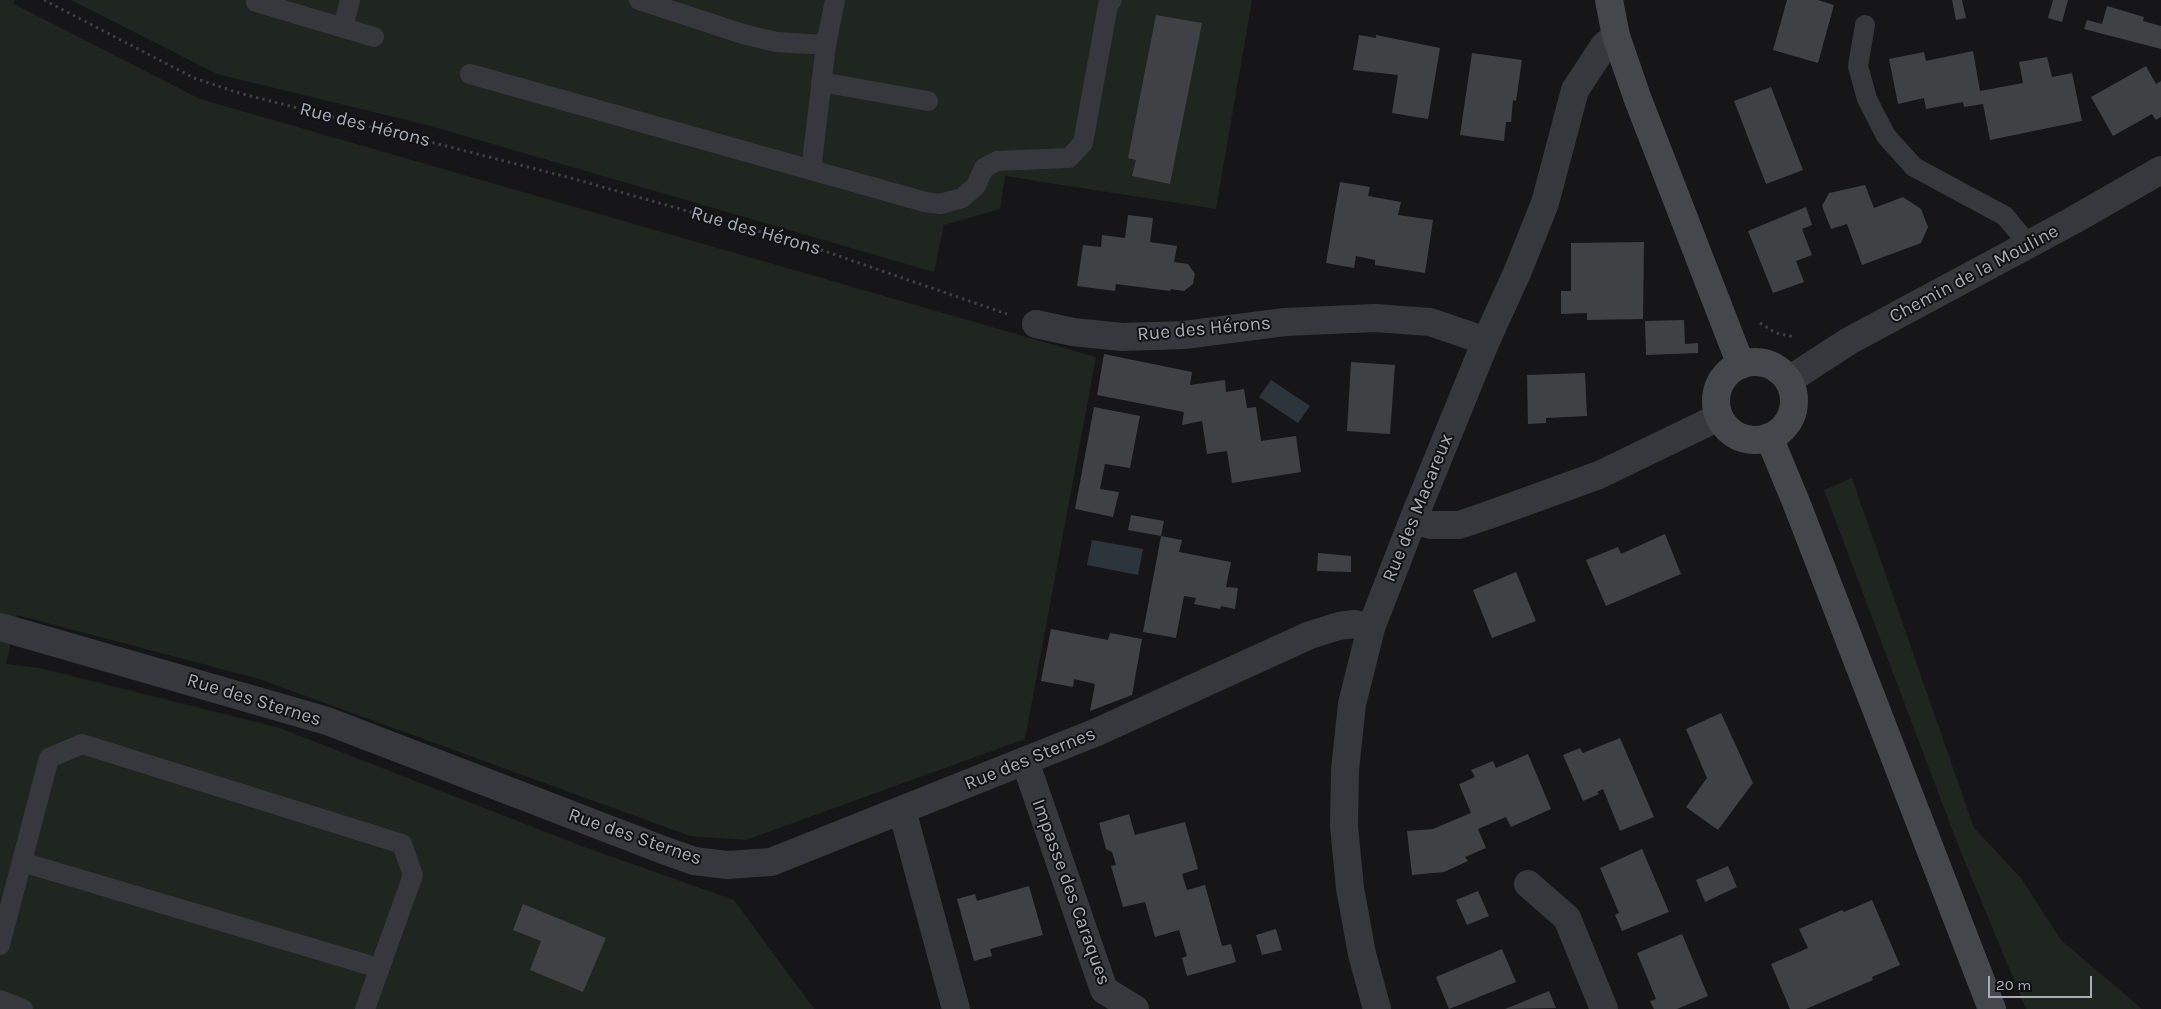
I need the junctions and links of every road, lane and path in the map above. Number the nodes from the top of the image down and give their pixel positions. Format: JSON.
{"nodes":[{"id":1,"x":44,"y":0,"type":"edge"},
{"id":2,"x":350,"y":0,"type":"edge"},
{"id":3,"x":639,"y":0,"type":"edge"},
{"id":4,"x":835,"y":0,"type":"edge"},
{"id":5,"x":1112,"y":0,"type":"edge"},
{"id":6,"x":1609,"y":0,"type":"edge"},
{"id":7,"x":256,"y":2,"type":"dead end"},
{"id":8,"x":1865,"y":25,"type":"dead end"},
{"id":9,"x":343,"y":28,"type":"junction"},
{"id":10,"x":1616,"y":36,"type":"junction"},
{"id":11,"x":374,"y":37,"type":"dead end"},
{"id":12,"x":826,"y":45,"type":"junction"},
{"id":13,"x":470,"y":74,"type":"dead end"},
{"id":14,"x":822,"y":82,"type":"junction"},
{"id":15,"x":928,"y":101,"type":"dead end"},
{"id":16,"x":811,"y":170,"type":"junction"},
{"id":17,"x":2161,"y":170,"type":"edge"},
{"id":18,"x":2028,"y":244,"type":"junction"},
{"id":19,"x":1757,"y":320,"type":"dead end"},
{"id":20,"x":1036,"y":324,"type":"joint"},
{"id":21,"x":1801,"y":337,"type":"dead end"},
{"id":22,"x":1486,"y":341,"type":"junction"},
{"id":23,"x":1741,"y":364,"type":"junction"},
{"id":24,"x":1789,"y":380,"type":"junction"},
{"id":25,"x":1719,"y":417,"type":"junction"},
{"id":26,"x":1769,"y":438,"type":"junction"},
{"id":27,"x":1413,"y":520,"type":"junction"},
{"id":28,"x":0,"y":626,"type":"edge"},
{"id":29,"x":1371,"y":628,"type":"junction"},
{"id":30,"x":1024,"y":761,"type":"junction"},
{"id":31,"x":902,"y":810,"type":"junction"},
{"id":32,"x":22,"y":862,"type":"junction"},
{"id":33,"x":1528,"y":884,"type":"dead end"},
{"id":34,"x":0,"y":945,"type":"edge"},
{"id":35,"x":379,"y":968,"type":"junction"},
{"id":36,"x":0,"y":1000,"type":"edge"},
{"id":37,"x":23,"y":1009,"type":"edge"},
{"id":38,"x":364,"y":1009,"type":"edge"},
{"id":39,"x":956,"y":1009,"type":"edge"},
{"id":40,"x":1135,"y":1009,"type":"edge"},
{"id":41,"x":1377,"y":1009,"type":"edge"},
{"id":42,"x":1604,"y":1009,"type":"edge"},
{"id":43,"x":1992,"y":1009,"type":"edge"}],
"edges":[{"from":1,"to":20,"type":"path","name":"Rue des Hérons"},
{"from":2,"to":9,"type":"lane"},
{"from":3,"to":12,"type":"lane"},
{"from":4,"to":12,"type":"lane"},
{"from":5,"to":16,"type":"lane"},
{"from":6,"to":10,"type":"main road"},
{"from":7,"to":9,"type":"lane"},
{"from":8,"to":18,"type":"lane"},
{"from":9,"to":11,"type":"lane"},
{"from":10,"to":22,"type":"street","name":"Rue des Macareux"},
{"from":10,"to":23,"type":"main road"},
{"from":12,"to":14,"type":"lane"},
{"from":13,"to":16,"type":"lane"},
{"from":14,"to":15,"type":"lane"},
{"from":14,"to":16,"type":"lane"},
{"from":17,"to":18,"type":"street","name":"Chemin de la Mouline"},
{"from":18,"to":24,"type":"street","name":"Chemin de la Mouline"},
{"from":19,"to":21,"type":"path"},
{"from":20,"to":22,"type":"street","name":"Rue des Hérons"},
{"from":22,"to":27,"type":"street","name":"Rue des Macareux"},
{"from":23,"to":24,"type":"main road"},
{"from":23,"to":25,"type":"main road"},
{"from":24,"to":26,"type":"main road"},
{"from":25,"to":26,"type":"main road"},
{"from":25,"to":27,"type":"street"},
{"from":26,"to":43,"type":"main road"},
{"from":27,"to":29,"type":"street","name":"Rue des Macareux"},
{"from":28,"to":31,"type":"street","name":"Rue des Sternes"},
{"from":29,"to":30,"type":"street","name":"Rue des Sternes"},
{"from":29,"to":41,"type":"street","name":"Rue des Macareux"},
{"from":30,"to":31,"type":"street","name":"Rue des Sternes"},
{"from":30,"to":40,"type":"street","name":"Impasse des Caraques"},
{"from":31,"to":39,"type":"street"},
{"from":32,"to":34,"type":"lane"},
{"from":32,"to":35,"type":"lane"},
{"from":32,"to":35,"type":"lane"},
{"from":33,"to":42,"type":"street"},
{"from":35,"to":38,"type":"lane"},
{"from":36,"to":37,"type":"lane"}]}
